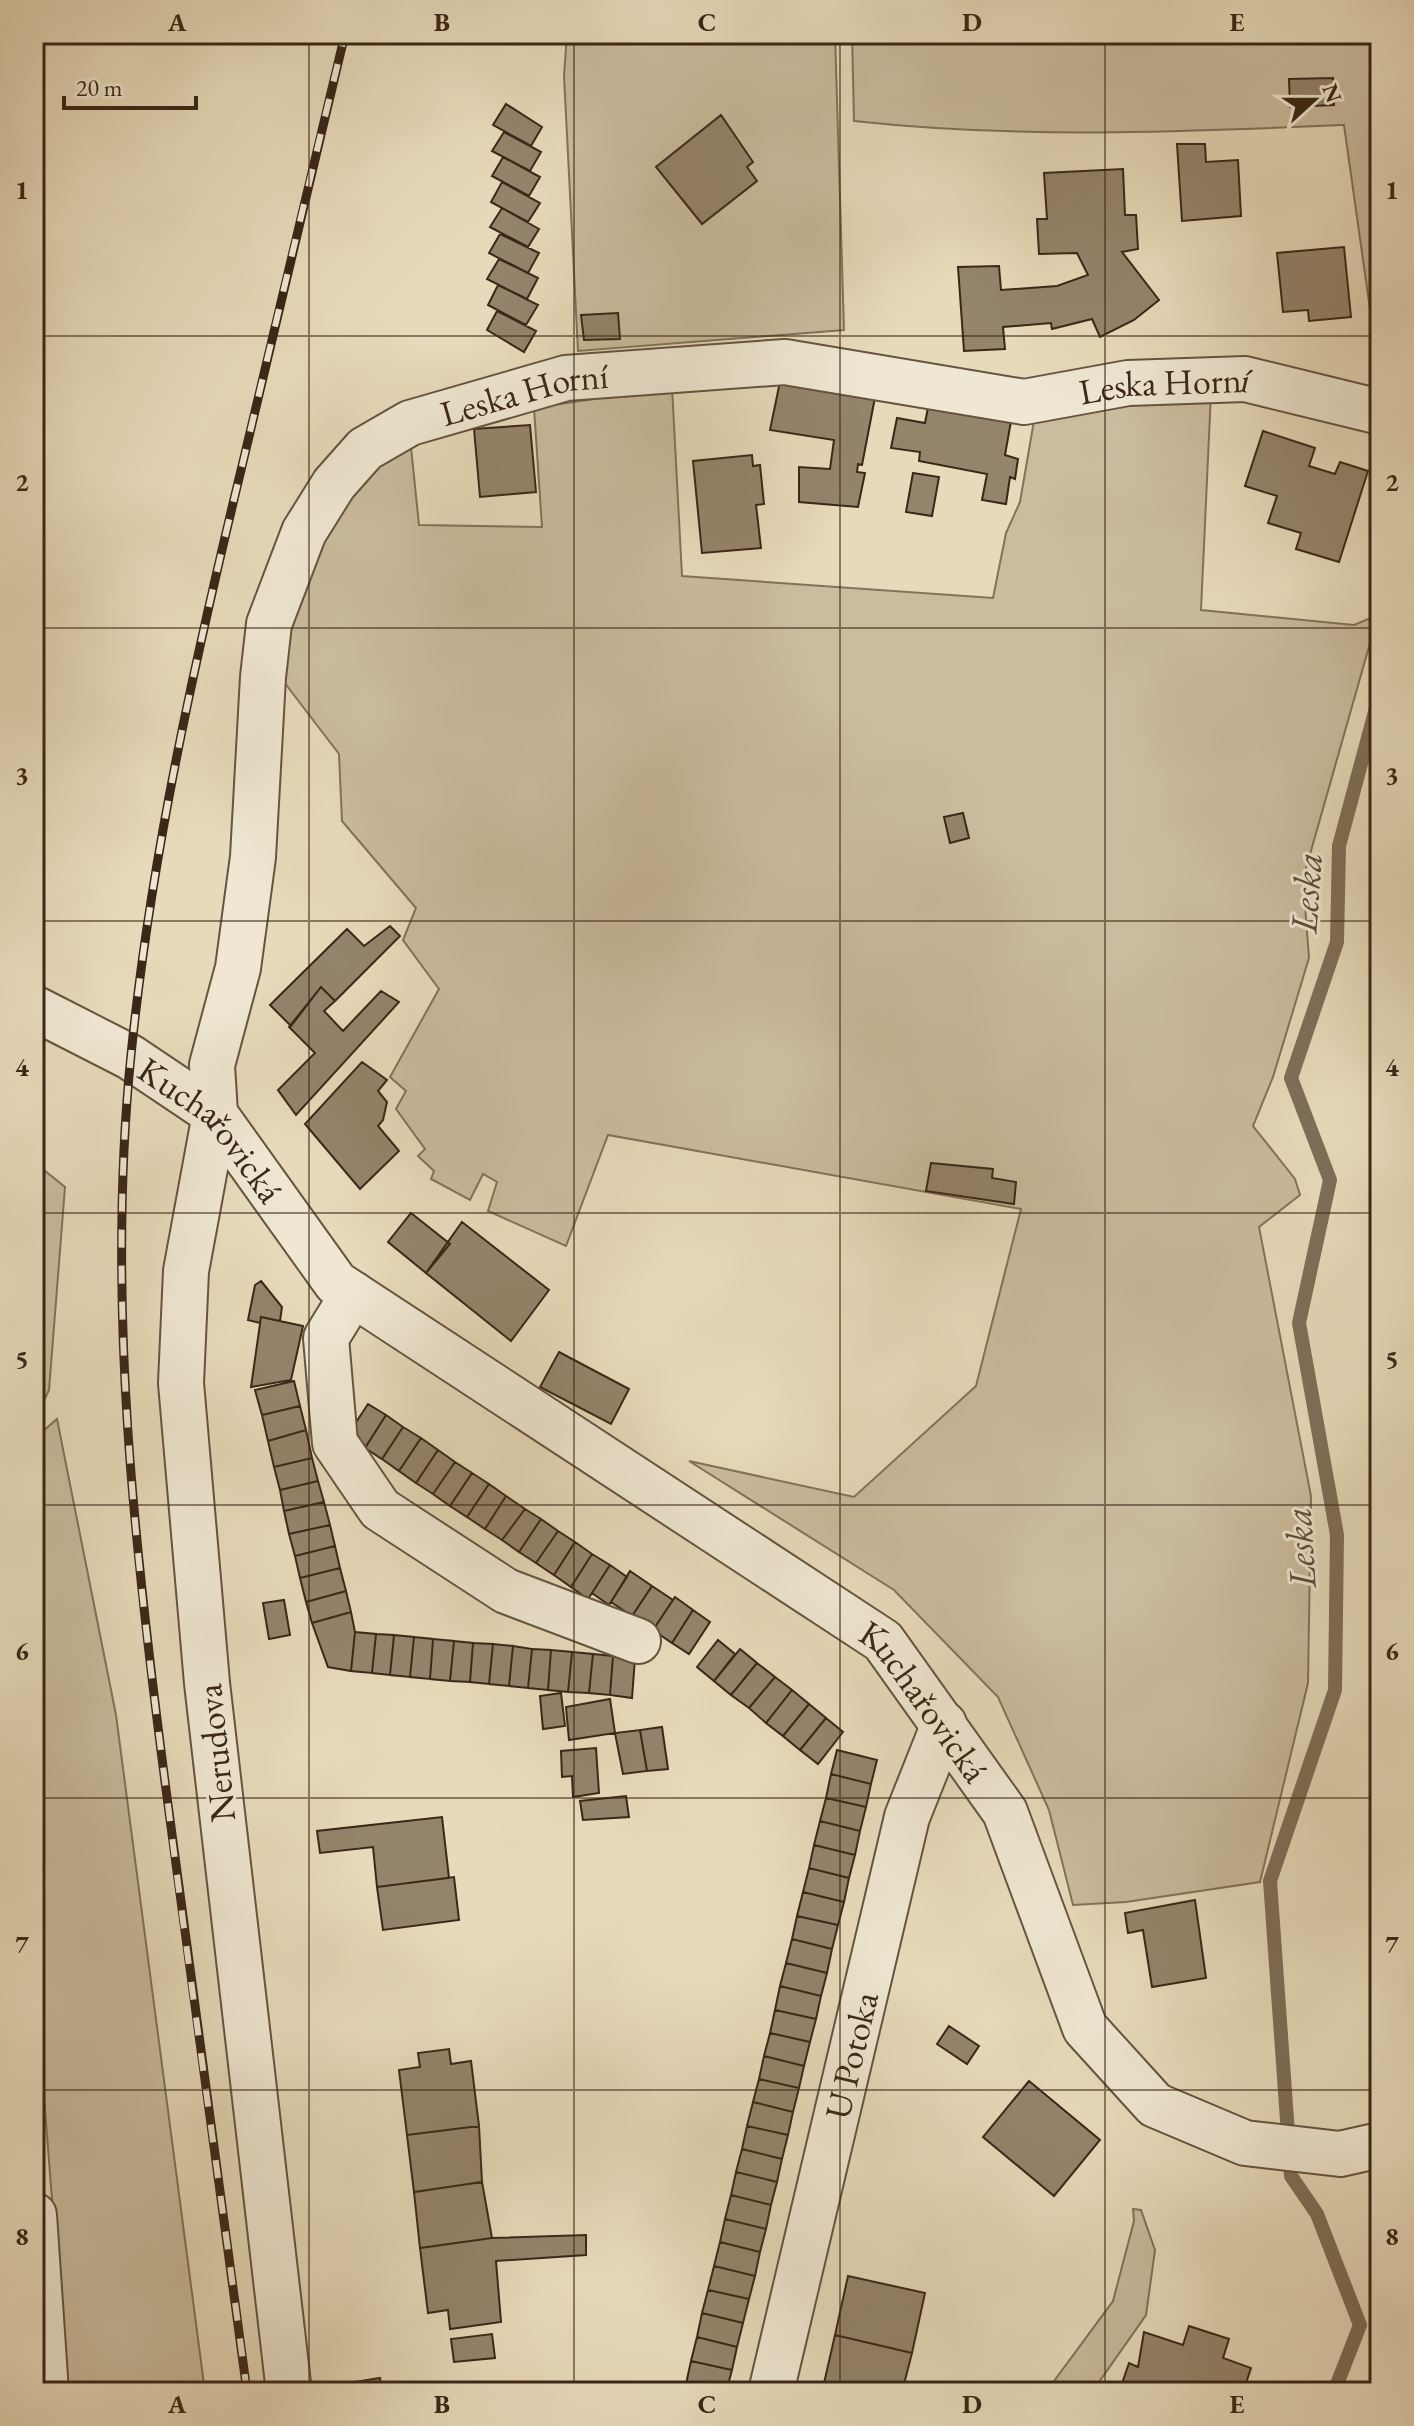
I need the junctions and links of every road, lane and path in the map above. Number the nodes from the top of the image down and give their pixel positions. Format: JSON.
{"nodes":[{"id":1,"x":1380,"y":412,"type":"edge"},
{"id":2,"x":34,"y":1008,"type":"edge"},
{"id":3,"x":215,"y":1114,"type":"junction"},
{"id":4,"x":353,"y":1294,"type":"junction"},
{"id":5,"x":638,"y":1641,"type":"dead end"},
{"id":6,"x":944,"y":1724,"type":"junction"},
{"id":7,"x":1360,"y":2150,"type":"edge"},
{"id":8,"x":34,"y":2215,"type":"edge"},
{"id":9,"x":46,"y":2392,"type":"edge"},
{"id":10,"x":289,"y":2392,"type":"edge"},
{"id":11,"x":771,"y":2392,"type":"edge"}],
"edges":[{"from":1,"to":3,"type":"street","name":"Leska Horní"},
{"from":2,"to":3,"type":"street","name":"Kuchařovická"},
{"from":3,"to":4,"type":"street","name":"Kuchařovická"},
{"from":3,"to":10,"type":"street","name":"Nerudova"},
{"from":4,"to":5,"type":"street"},
{"from":4,"to":6,"type":"street","name":"Kuchařovická"},
{"from":6,"to":7,"type":"street","name":"Kuchařovická"},
{"from":6,"to":11,"type":"street","name":"U Potoka"},
{"from":8,"to":9,"type":"street"}]}
